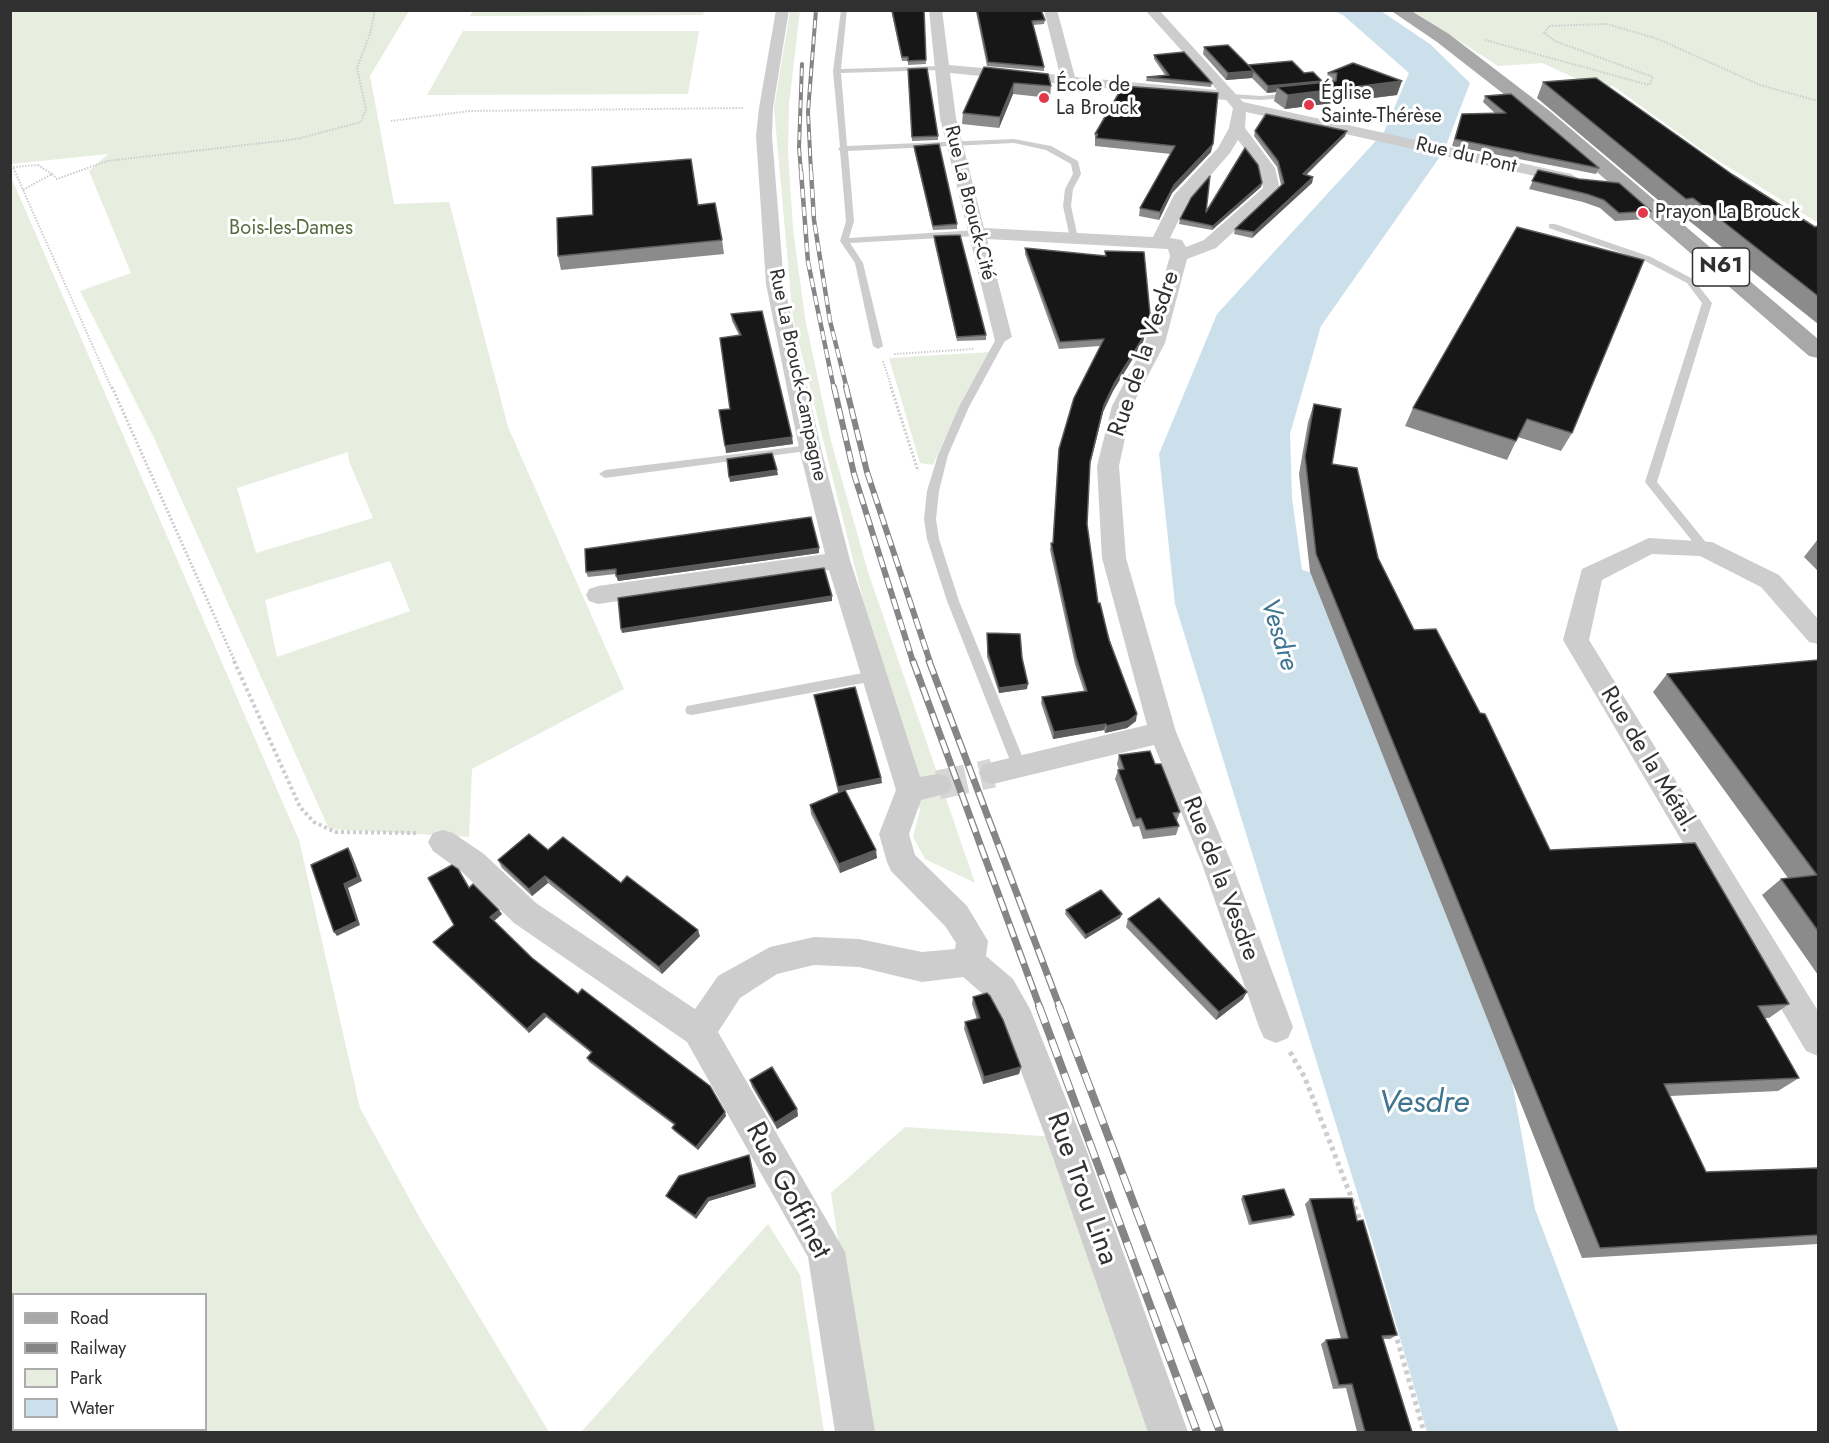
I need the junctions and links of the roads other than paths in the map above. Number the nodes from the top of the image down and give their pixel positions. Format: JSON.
{"nodes":[{"id":1,"x":783,"y":10,"type":"edge"},
{"id":2,"x":844,"y":10,"type":"edge"},
{"id":3,"x":935,"y":10,"type":"edge"},
{"id":4,"x":1050,"y":10,"type":"edge"},
{"id":5,"x":1151,"y":10,"type":"edge"},
{"id":6,"x":1398,"y":10,"type":"edge"},
{"id":7,"x":940,"y":68,"type":"junction"},
{"id":8,"x":837,"y":71,"type":"junction"},
{"id":9,"x":1069,"y":81,"type":"junction"},
{"id":10,"x":1295,"y":94,"type":"edge"},
{"id":11,"x":1235,"y":101,"type":"junction"},
{"id":12,"x":1237,"y":128,"type":"junction"},
{"id":13,"x":955,"y":144,"type":"junction"},
{"id":14,"x":842,"y":148,"type":"junction"},
{"id":15,"x":1623,"y":184,"type":"junction"},
{"id":16,"x":1552,"y":226,"type":"dead end"},
{"id":17,"x":977,"y":233,"type":"junction"},
{"id":18,"x":1074,"y":238,"type":"junction"},
{"id":19,"x":844,"y":241,"type":"junction"},
{"id":20,"x":1170,"y":249,"type":"junction"},
{"id":21,"x":999,"y":344,"type":"joint"},
{"id":22,"x":880,"y":351,"type":"road end"},
{"id":23,"x":1818,"y":351,"type":"edge"},
{"id":24,"x":810,"y":448,"type":"junction"},
{"id":25,"x":605,"y":474,"type":"dead end"},
{"id":26,"x":1704,"y":548,"type":"junction"},
{"id":27,"x":838,"y":560,"type":"junction"},
{"id":28,"x":597,"y":595,"type":"dead end"},
{"id":29,"x":1818,"y":635,"type":"edge"},
{"id":30,"x":874,"y":675,"type":"junction"},
{"id":31,"x":692,"y":710,"type":"dead end"},
{"id":32,"x":1162,"y":732,"type":"junction"},
{"id":33,"x":1020,"y":768,"type":"junction"},
{"id":34,"x":993,"y":773,"type":"tunnel mouth"},
{"id":35,"x":443,"y":842,"type":"road end"},
{"id":36,"x":969,"y":962,"type":"junction"},
{"id":37,"x":1276,"y":1027,"type":"road end"},
{"id":38,"x":699,"y":1031,"type":"junction"},
{"id":39,"x":1818,"y":1040,"type":"edge"},
{"id":40,"x":855,"y":1432,"type":"edge"},
{"id":41,"x":1168,"y":1432,"type":"edge"}],
"edges":[{"from":1,"to":24,"type":"street","name":"Rue La Brouck-Campagne"},
{"from":2,"to":8,"type":"lane"},
{"from":3,"to":7,"type":"street","name":"Rue La Brouck-Cité"},
{"from":4,"to":9,"type":"street"},
{"from":5,"to":11,"type":"street"},
{"from":6,"to":15,"type":"main road","number":"N61"},
{"from":7,"to":8,"type":"lane"},
{"from":7,"to":9,"type":"street"},
{"from":7,"to":13,"type":"street","name":"Rue La Brouck-Cité"},
{"from":8,"to":14,"type":"lane"},
{"from":9,"to":11,"type":"street"},
{"from":10,"to":11,"type":"lane"},
{"from":11,"to":12,"type":"street","name":"Rue de la Vesdre"},
{"from":11,"to":15,"type":"street","name":"Rue du Pont"},
{"from":12,"to":20,"type":"street","name":"Rue de la Vesdre"},
{"from":12,"to":20,"type":"street","name":"Rue de la Vesdre"},
{"from":13,"to":14,"type":"lane"},
{"from":13,"to":17,"type":"street","name":"Rue La Brouck-Cité"},
{"from":13,"to":18,"type":"lane"},
{"from":14,"to":19,"type":"lane"},
{"from":15,"to":23,"type":"main road","number":"N61"},
{"from":16,"to":26,"type":"lane","name":"Rue de la Métal."},
{"from":17,"to":18,"type":"street","name":"Rue de la Vesdre"},
{"from":17,"to":19,"type":"lane"},
{"from":17,"to":21,"type":"street","name":"Rue La Brouck-Cité"},
{"from":18,"to":20,"type":"street","name":"Rue de la Vesdre"},
{"from":19,"to":22,"type":"lane"},
{"from":20,"to":32,"type":"street","name":"Rue de la Vesdre"},
{"from":21,"to":33,"type":"lane"},
{"from":24,"to":25,"type":"lane"},
{"from":24,"to":27,"type":"street","name":"Rue La Brouck-Campagne"},
{"from":26,"to":29,"type":"street","name":"Rue de la Métal."},
{"from":26,"to":39,"type":"street","name":"Rue de la Métal."},
{"from":27,"to":28,"type":"street"},
{"from":27,"to":30,"type":"street","name":"Rue La Brouck-Campagne"},
{"from":30,"to":31,"type":"lane"},
{"from":30,"to":36,"type":"street","name":"Rue La Brouck-Campagne"},
{"from":32,"to":33,"type":"street"},
{"from":32,"to":37,"type":"street","name":"Rue de la Vesdre"},
{"from":33,"to":34,"type":"street"},
{"from":35,"to":38,"type":"street","name":"Rue Goffinet"},
{"from":36,"to":38,"type":"street"},
{"from":36,"to":41,"type":"street","name":"Rue Trou Lina"},
{"from":38,"to":40,"type":"street","name":"Rue Goffinet"}]}
